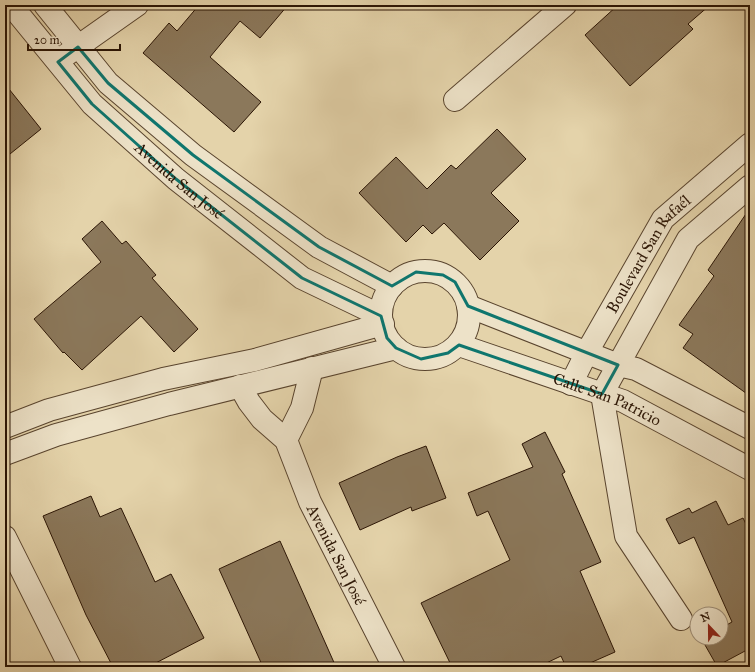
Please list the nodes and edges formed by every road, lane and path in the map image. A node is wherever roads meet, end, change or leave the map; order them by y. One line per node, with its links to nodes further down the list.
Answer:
1 (11, 5): 6 (street, Avenida San José)
2 (45, 5): 5 (street, Avenida San José)
3 (137, 5): 5 (street)
4 (565, 5): 7 (street)
5 (78, 47): 6 (street); 10 (street, Avenida San José)
6 (58, 62): 12 (street, Avenida San José)
7 (455, 100)
8 (750, 144): 15 (street, Boulevard San Rafaél)
9 (750, 186): 16 (street, Boulevard San Rafaél)
10 (392, 286): 11 (street); 12 (street)
11 (468, 306): 13 (street); 15 (street)
12 (382, 320): 14 (street); 21 (street)
13 (459, 345): 14 (street); 18 (street, Calle San Patricio)
14 (396, 348): 17 (street)
15 (587, 352): 16 (street); 18 (street, Boulevard San Rafaél)
16 (618, 365): 20 (street, Boulevard San Rafaél); 22 (street)
17 (312, 368): 19 (street); 23 (street)
18 (571, 384): 20 (street, Calle San Patricio)
19 (240, 386): 23 (street, Avenida San José); 24 (street)
20 (602, 394): 25 (street, Calle San Patricio); 27 (street)
21 (5, 427)
22 (750, 428)
23 (286, 440): 29 (street, Avenida San José)
24 (5, 454)
25 (750, 469)
26 (5, 537): 28 (street)
27 (680, 619)
28 (70, 667)
29 (394, 667)

